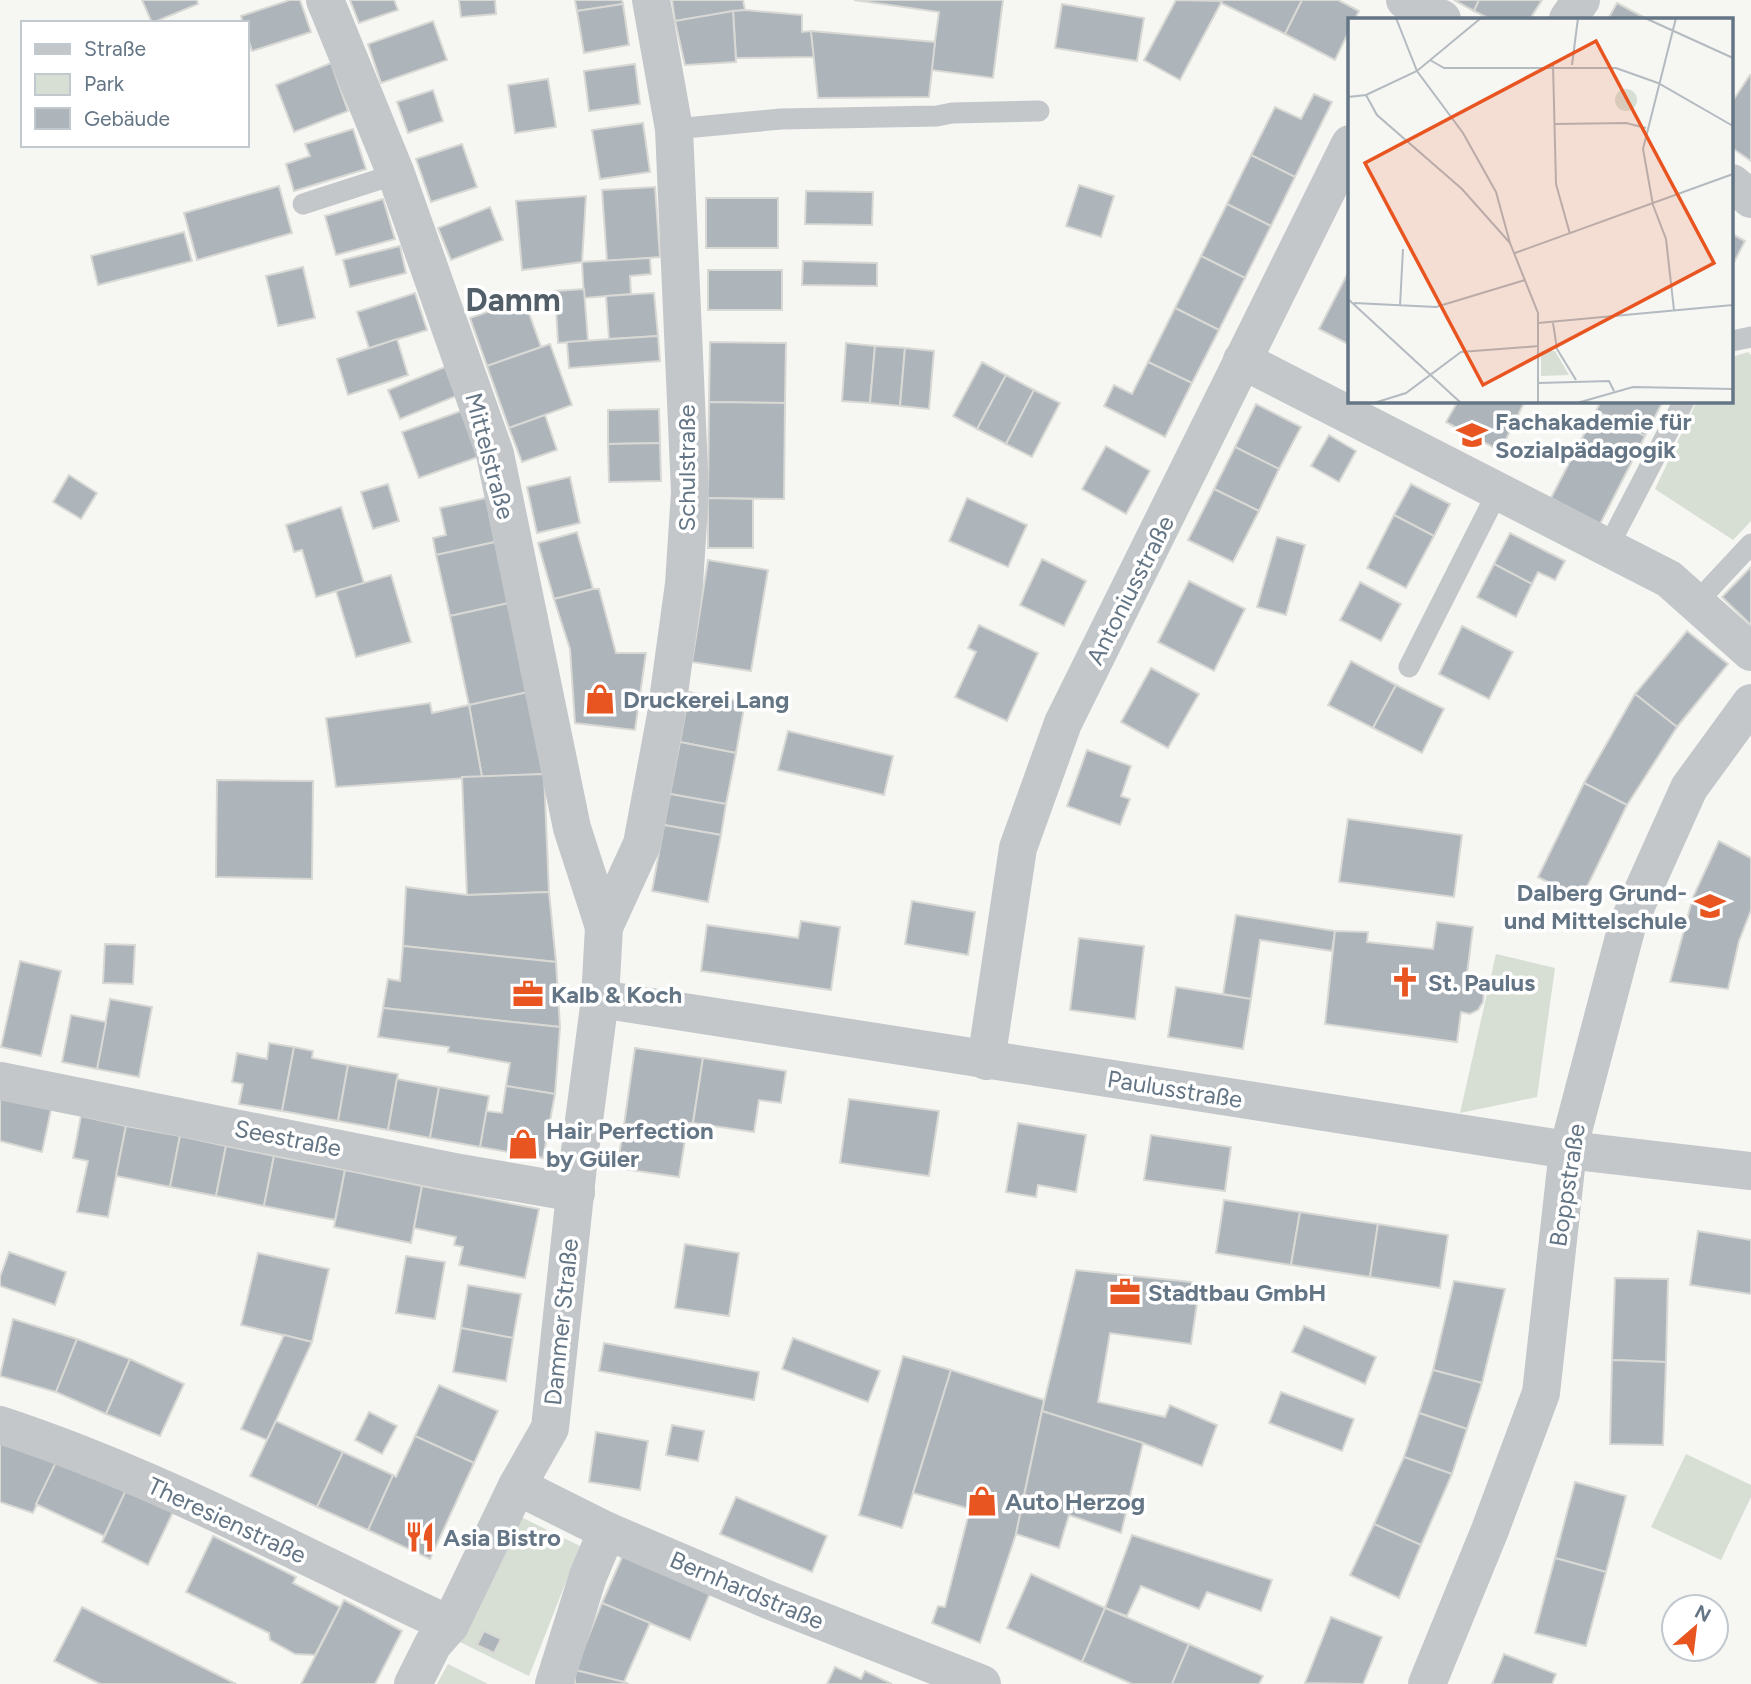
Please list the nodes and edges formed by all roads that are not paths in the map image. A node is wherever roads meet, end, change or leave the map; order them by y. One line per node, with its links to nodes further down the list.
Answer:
1 (325, 0): 8 (street, Mittelstraße)
2 (651, 0): 6 (street, Schulstraße)
3 (1581, 0): 4 (street)
4 (1569, 18)
5 (1039, 111): 6 (lane)
6 (674, 130): 21 (street, Schulstraße)
7 (1348, 149): 12 (street, Antoniusstraße)
8 (396, 174): 11 (lane); 21 (street, Mittelstraße)
9 (1734, 185): 10 (street)
10 (1751, 199)
11 (303, 204)
12 (1241, 360): 14 (street); 23 (street, Antoniusstraße)
13 (1683, 402): 16 (lane)
14 (1498, 491): 16 (street); 19 (lane)
15 (1751, 544): 17 (lane)
16 (1608, 547): 17 (street)
17 (1696, 603): 18 (street)
18 (1751, 652)
19 (1409, 667)
20 (1751, 703): 25 (street, Boppstraße)
21 (604, 927): 22 (street, Dammer Straße)
22 (600, 999): 23 (street, Paulusstraße); 27 (street, Dammer Straße)
23 (986, 1061): 25 (street, Paulusstraße)
24 (0, 1081): 27 (street, Seestraße)
25 (1568, 1150): 26 (street, Paulusstraße); 35 (street, Boppstraße)
26 (1751, 1171)
27 (576, 1193): 29 (street, Dammer Straße)
28 (0, 1424): 31 (street, Theresienstraße)
29 (517, 1486): 30 (street, Bernhardstraße); 31 (street, Dammer Straße)
30 (607, 1531): 33 (street); 34 (street, Bernhardstraße)
31 (450, 1625): 32 (street, Dammer Straße)
32 (413, 1684)
33 (554, 1684)
34 (982, 1684)
35 (1427, 1684)

